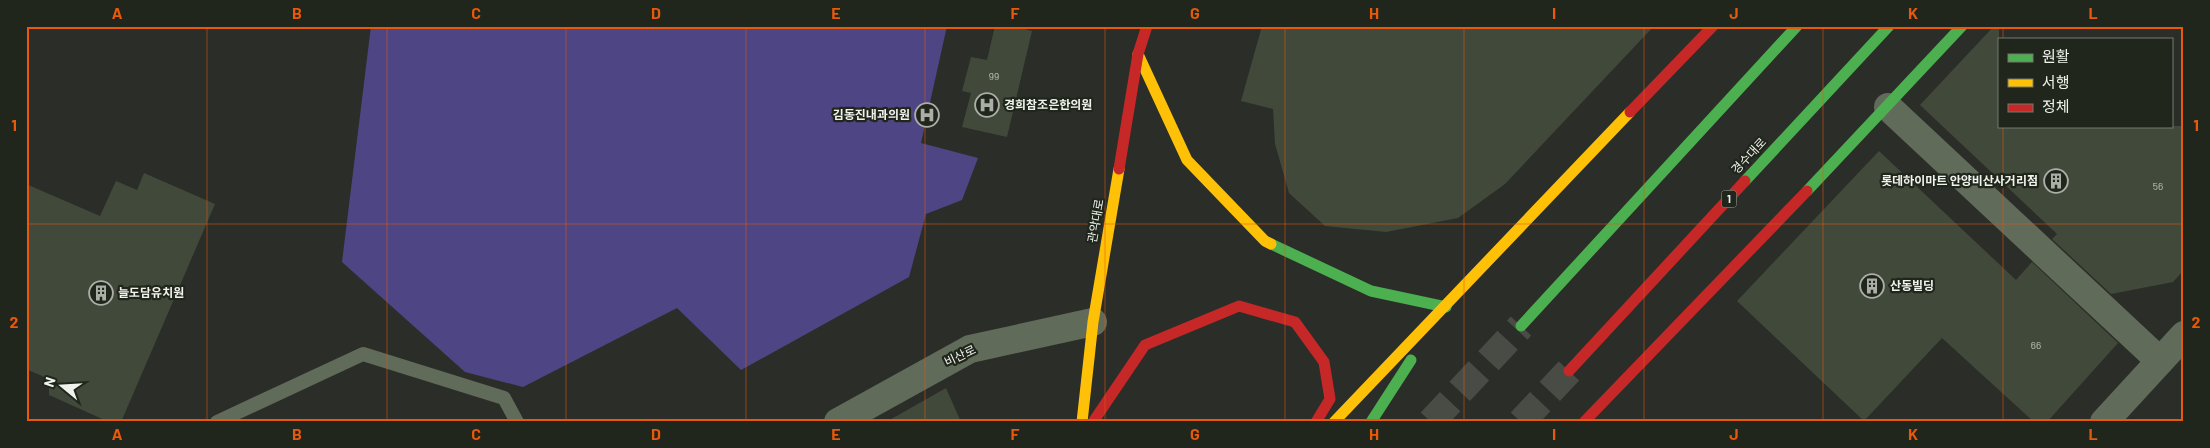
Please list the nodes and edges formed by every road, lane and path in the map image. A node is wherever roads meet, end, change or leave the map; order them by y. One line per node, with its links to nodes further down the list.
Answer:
1 (1147, 26): 6 (main road, 관악대로)
2 (1713, 26): 8 (main road)
3 (1797, 26): 10 (main road)
4 (1889, 26): 13 (main road, 경수대로 / 1)
5 (1962, 26): 7 (main road)
6 (1138, 54): 8 (main road); 9 (main road, 관악대로)
7 (1888, 107): 12 (street); 22 (main road)
8 (1446, 307): 20 (main road); 21 (main road)
9 (1093, 322): 16 (street, 비산로); 17 (main road, 관악대로)
10 (1521, 326)
11 (2184, 335): 12 (street)
12 (2160, 361): 23 (street)
13 (1569, 371)
14 (217, 422): 15 (lane)
15 (517, 422)
16 (838, 422)
17 (1082, 422)
18 (1093, 422): 19 (main road)
19 (1316, 422)
20 (1334, 422)
21 (1371, 422)
22 (1584, 422)
23 (2104, 422)

